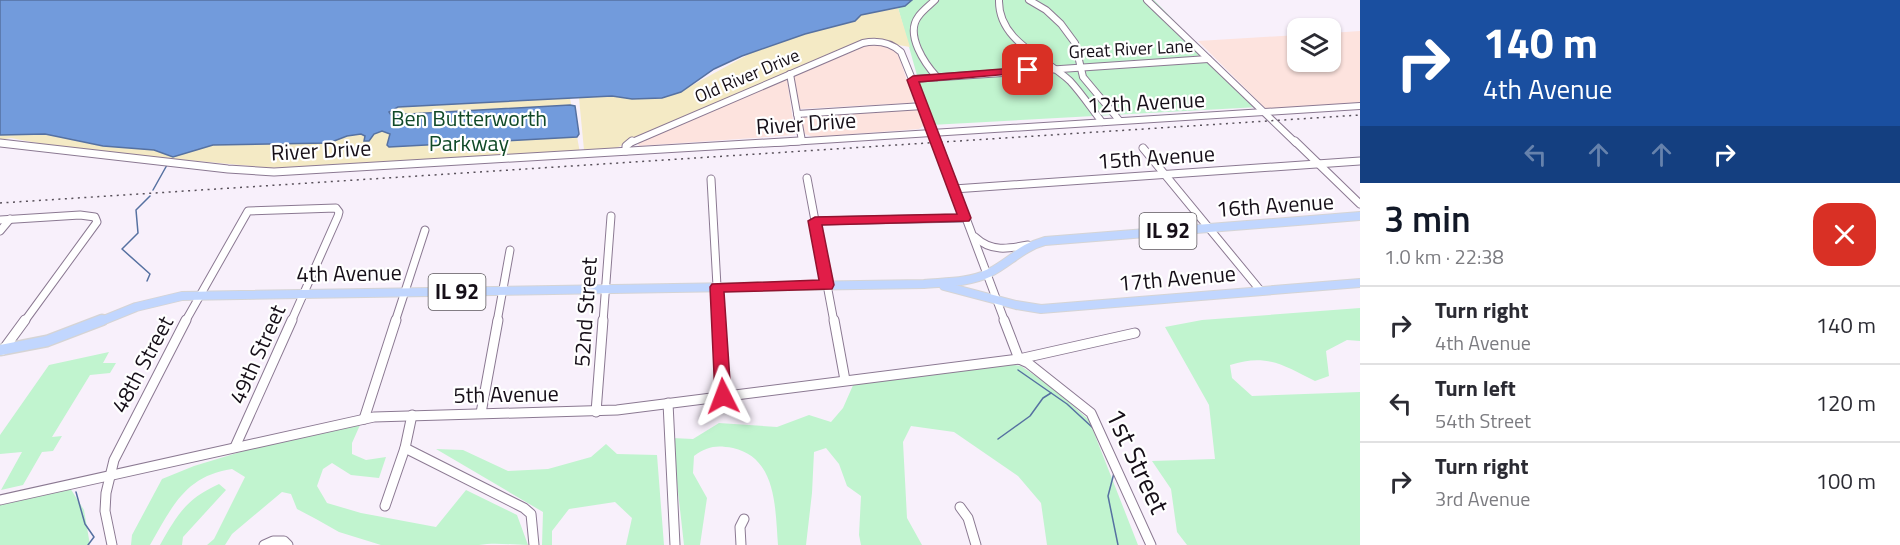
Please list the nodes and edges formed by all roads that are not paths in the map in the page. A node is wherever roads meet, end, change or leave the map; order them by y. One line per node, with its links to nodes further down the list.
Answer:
1 (935, 0): 9 (street)
2 (999, 0): 7 (street)
3 (1029, 0): 6 (street)
4 (1147, 0): 5 (street)
5 (1209, 59): 6 (street, Great River Lane); 13 (street)
6 (1082, 67): 7 (street, Great River Lane); 15 (street)
7 (1054, 68): 9 (street, Great River Lane); 16 (street)
8 (790, 74): 10 (street, Old River Drive); 14 (street); 21 (street, Old River Drive)
9 (937, 77): 10 (street, Great River Lane)
10 (913, 80): 11 (street)
11 (923, 106): 14 (street); 17 (street)
12 (1360, 106): 13 (street, 12th Avenue)
13 (1265, 113): 15 (street, 12th Avenue); 23 (street)
14 (797, 114): 18 (street)
15 (1119, 120): 16 (street, 12th Avenue)
16 (1102, 122): 17 (street, 12th Avenue)
17 (933, 133): 18 (street, River Drive); 27 (street)
18 (802, 141): 21 (street, River Drive)
19 (0, 143): 21 (street, River Drive)
20 (1143, 148): 24 (street)
21 (626, 151)
22 (1360, 161): 23 (street, 15th Avenue)
23 (1318, 164): 24 (street, 15th Avenue); 28 (street)
24 (1165, 174): 27 (street, 15th Avenue); 36 (street)
25 (807, 178): 35 (street)
26 (711, 179): 46 (street)
27 (954, 189): 32 (street)
28 (1360, 204)
29 (338, 210): 51 (street, 49th Street); 52 (street, 48th Street)
30 (611, 216): 47 (street, 52nd Street)
31 (1360, 216): 36 (main road, 16th Avenue / IL 92)
32 (965, 218): 35 (street); 39 (street)
33 (10, 219): 34 (street); 38 (street); 55 (street)
34 (0, 220)
35 (815, 221): 45 (street)
36 (1209, 228): 40 (main road, 16th Avenue / IL 92); 49 (street)
37 (425, 230): 50 (street)
38 (0, 231)
39 (970, 231): 40 (street); 42 (street)
40 (1028, 245): 42 (main road, 16th Avenue / IL 92)
41 (510, 250): 48 (street)
42 (987, 274): 44 (main road, 4th Avenue / IL 92); 53 (street)
43 (1360, 283): 49 (main road, 17th Avenue / IL 92)
44 (924, 284): 45 (main road, 4th Avenue / IL 92); 53 (main road, 4th Avenue / IL 92)
45 (827, 285): 46 (main road, 4th Avenue / IL 92); 57 (street)
46 (717, 287): 47 (main road, 4th Avenue / IL 92); 58 (street)
47 (606, 289): 48 (main road, 4th Avenue / IL 92); 60 (street, 52nd Street)
48 (503, 290): 50 (main road, 4th Avenue / IL 92); 61 (street)
49 (1260, 290): 53 (main road, 17th Avenue / IL 92)
50 (404, 292): 51 (main road, 4th Avenue / IL 92); 63 (street)
51 (303, 293): 52 (main road, 4th Avenue / IL 92); 64 (street, 49th Street)
52 (201, 295): 55 (main road, 4th Avenue / IL 92); 66 (street, 48th Street)
53 (998, 300): 56 (street)
54 (1135, 333): 56 (street, 5th Avenue)
55 (1, 351)
56 (1018, 359): 57 (street, 5th Avenue); 78 (street, 1st Street)
57 (845, 380): 58 (street, 5th Avenue)
58 (723, 396): 59 (street, 5th Avenue)
59 (668, 403): 60 (street, 5th Avenue); 75 (street)
60 (596, 412): 61 (street, 5th Avenue)
61 (480, 413): 62 (street, 5th Avenue)
62 (412, 415): 63 (street, 5th Avenue); 65 (street)
63 (364, 419): 64 (street, 5th Avenue)
64 (235, 447): 66 (street, 5th Avenue)
65 (405, 448): 68 (street); 74 (street)
66 (109, 475): 67 (street, 5th Avenue); 71 (street, 48th Street)
67 (0, 500)
68 (385, 506)
69 (960, 507): 77 (street)
70 (744, 519): 76 (street)
71 (112, 545)
72 (264, 545): 73 (street)
73 (288, 545)
74 (534, 545)
75 (675, 545)
76 (741, 545)
77 (976, 545)
78 (1151, 545)

